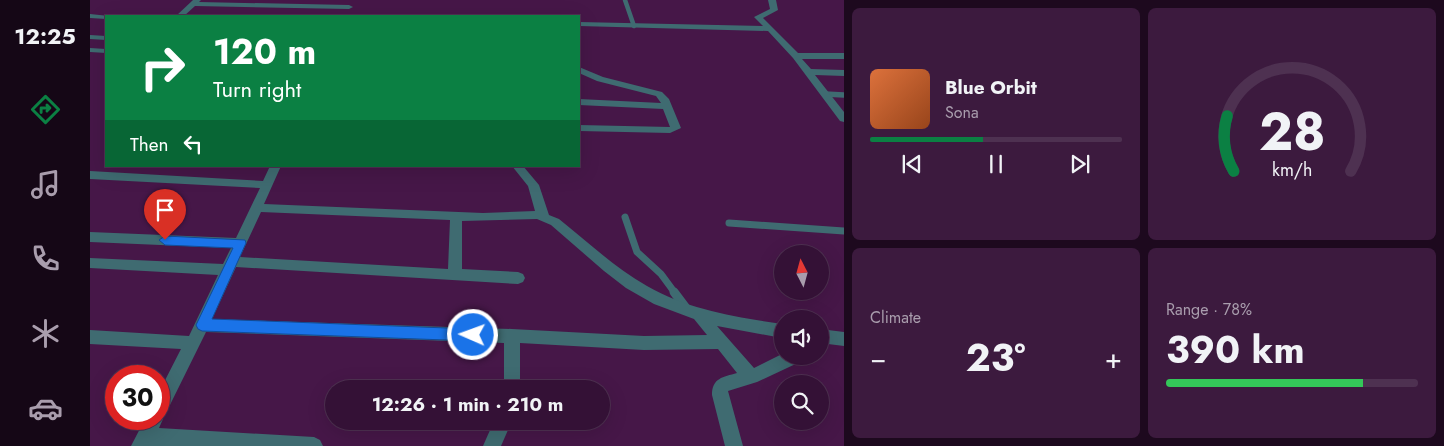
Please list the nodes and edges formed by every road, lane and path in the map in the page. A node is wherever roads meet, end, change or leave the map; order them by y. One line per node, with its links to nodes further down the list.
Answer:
1 (625, 0): 10 (lane)
2 (772, 0): 11 (street)
3 (195, 2): 4 (street); 5 (street)
4 (350, 3): 6 (street)
5 (181, 15)
6 (345, 15)
7 (90, 16): 8 (street)
8 (105, 17)
9 (580, 24): 10 (street)
10 (634, 26): 11 (street)
11 (770, 29): 16 (street)
12 (90, 37): 13 (street)
13 (105, 38)
14 (90, 50): 15 (street)
15 (105, 51)
16 (796, 56): 17 (street); 19 (street)
17 (843, 57)
18 (580, 70): 24 (street)
19 (807, 72): 20 (street); 21 (street)
20 (844, 73)
21 (825, 94): 22 (lane); 25 (street)
22 (844, 95)
23 (580, 102): 24 (street)
24 (667, 106): 26 (street)
25 (844, 119)
26 (580, 128)
27 (276, 167): 30 (street)
28 (519, 167): 32 (street)
29 (90, 175): 30 (street)
30 (268, 185): 31 (street)
31 (257, 208): 33 (street); 38 (street)
32 (543, 215): 33 (street); 43 (street)
33 (456, 216): 41 (street)
34 (625, 217): 43 (lane)
35 (729, 222): 36 (lane)
36 (844, 231)
37 (90, 237): 38 (street)
38 (240, 243): 40 (street)
39 (90, 263): 40 (street)
40 (230, 266): 41 (street); 44 (street)
41 (454, 274): 42 (street)
42 (518, 278)
43 (693, 312): 45 (street); 48 (street)
44 (202, 325): 46 (street); 49 (street)
45 (774, 330)
46 (512, 336): 48 (street); 52 (street)
47 (90, 338): 49 (street)
48 (722, 342): 51 (street)
49 (193, 343): 53 (street)
50 (777, 365): 51 (street)
51 (750, 378): 59 (street)
52 (512, 380)
53 (170, 388)
54 (148, 430): 56 (street)
55 (499, 430): 58 (street)
56 (142, 441): 57 (street)
57 (314, 446)
58 (492, 446)
59 (734, 446)

